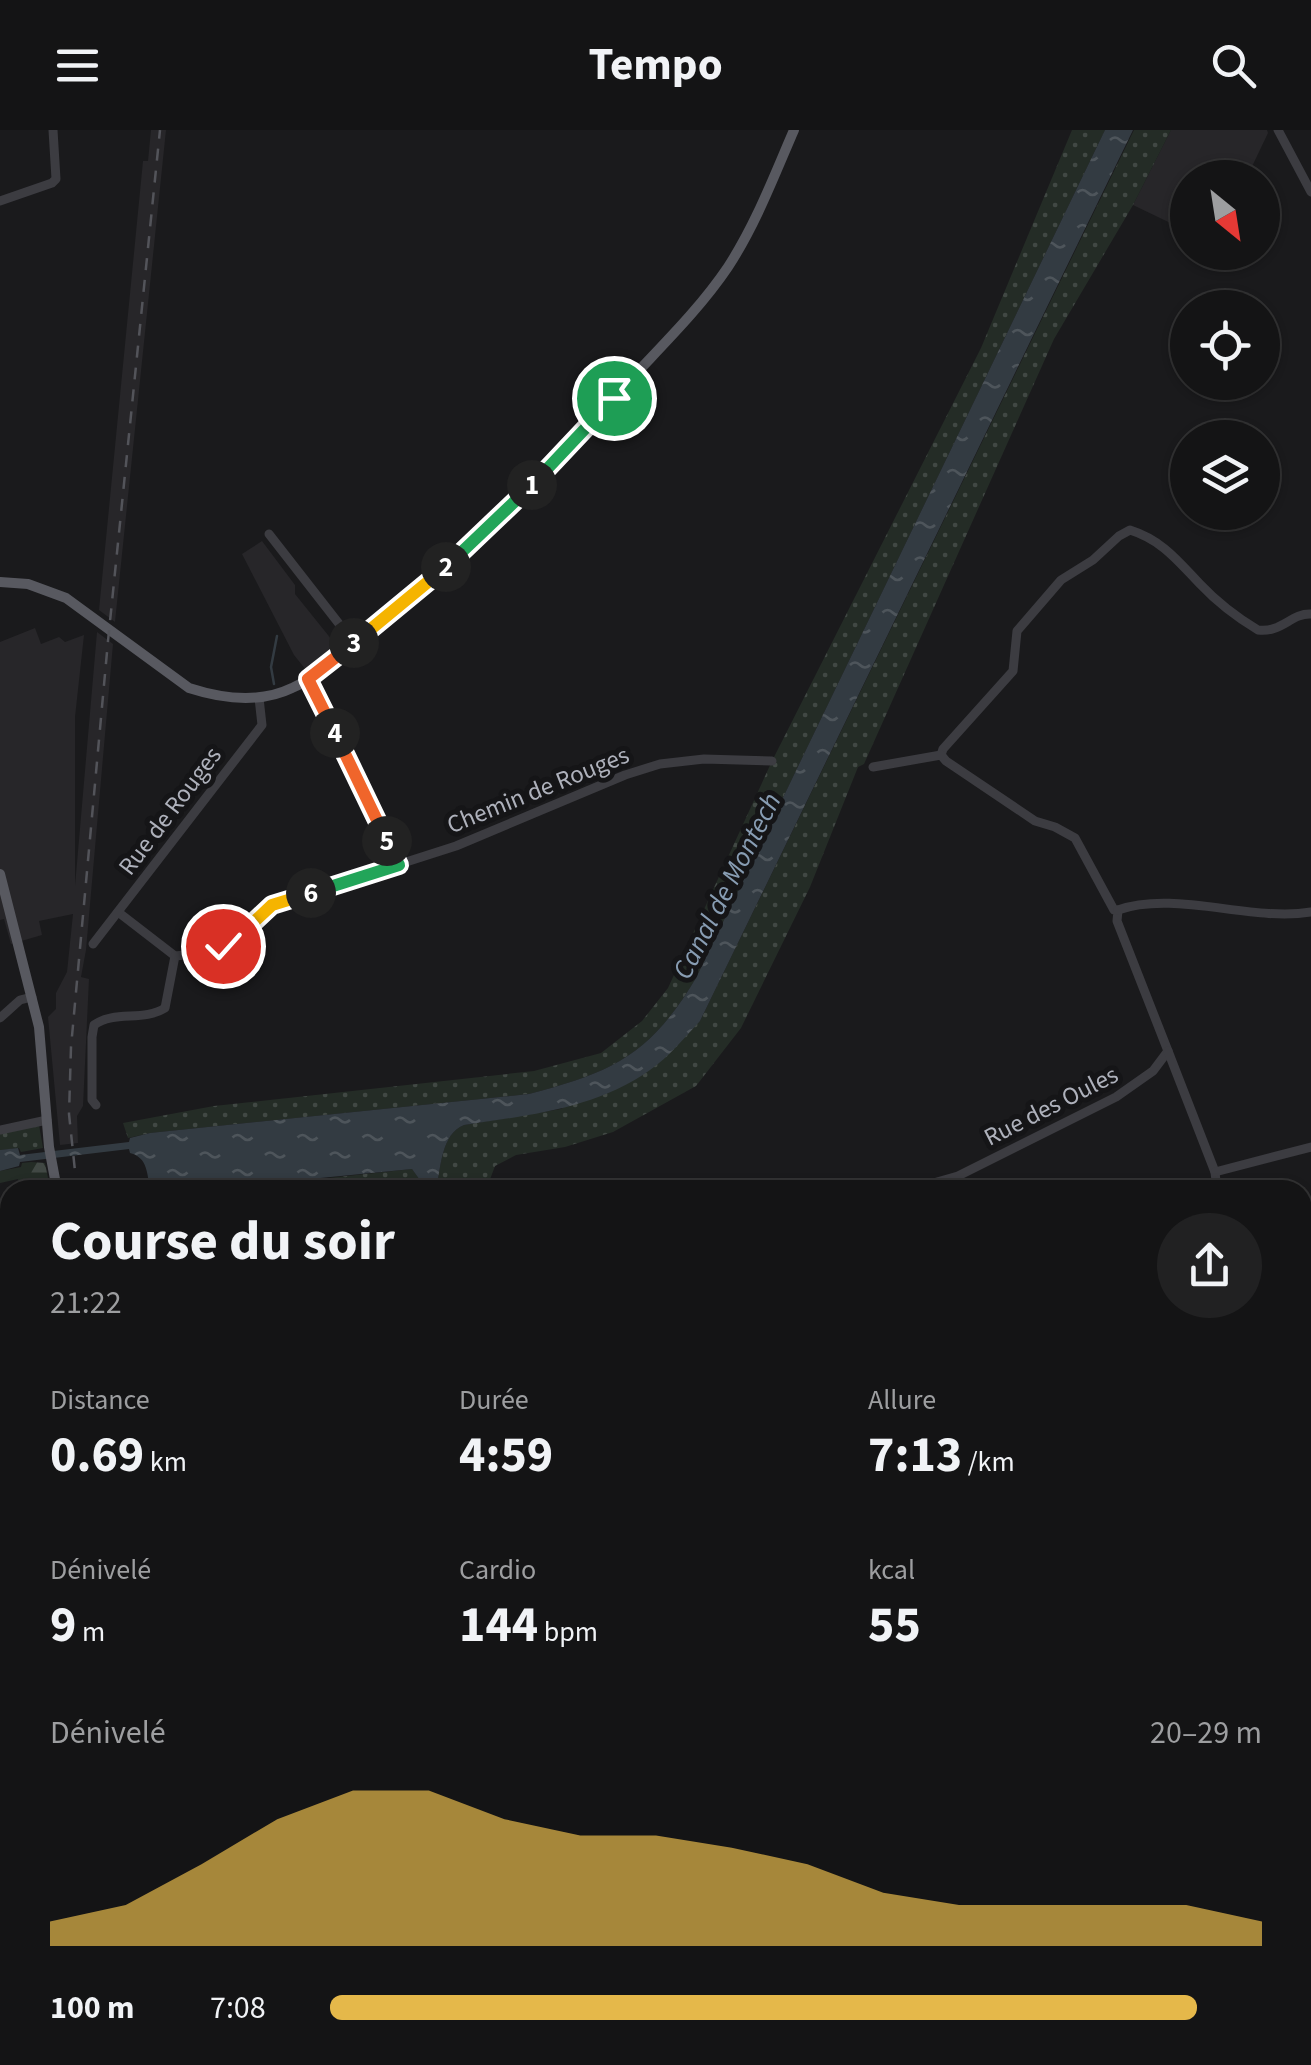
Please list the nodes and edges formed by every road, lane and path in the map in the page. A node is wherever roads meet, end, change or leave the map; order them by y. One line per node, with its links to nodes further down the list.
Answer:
1 (53, 130): 5 (street)
2 (794, 130): 9 (main road)
3 (1278, 130): 4 (street)
4 (1311, 192)
5 (0, 201)
6 (269, 534): 9 (street)
7 (0, 582): 11 (main road)
8 (1311, 614): 12 (street)
9 (354, 643): 10 (main road)
10 (308, 679): 11 (main road); 15 (street)
11 (259, 698): 18 (street, Rue de Rouges)
12 (942, 755): 14 (street); 17 (street)
13 (772, 761): 15 (street, Chemin de Rouges)
14 (873, 767)
15 (399, 865): 21 (street, Chemin de Rouges)
16 (0, 874): 22 (main road)
17 (1118, 910): 19 (street); 24 (street)
18 (118, 912): 20 (street, Rue de Rouges); 21 (street)
19 (1311, 912)
20 (94, 944)
21 (176, 956): 25 (street)
22 (32, 997): 23 (street); 26 (main road)
23 (0, 1018)
24 (1168, 1052): 29 (street); 31 (street, Rue des Oules)
25 (96, 1105)
26 (47, 1120): 27 (street); 30 (main road)
27 (0, 1130)
28 (1311, 1147): 29 (street)
29 (1215, 1172): 32 (street)
30 (55, 1180)
31 (944, 1180)
32 (1216, 1180)

